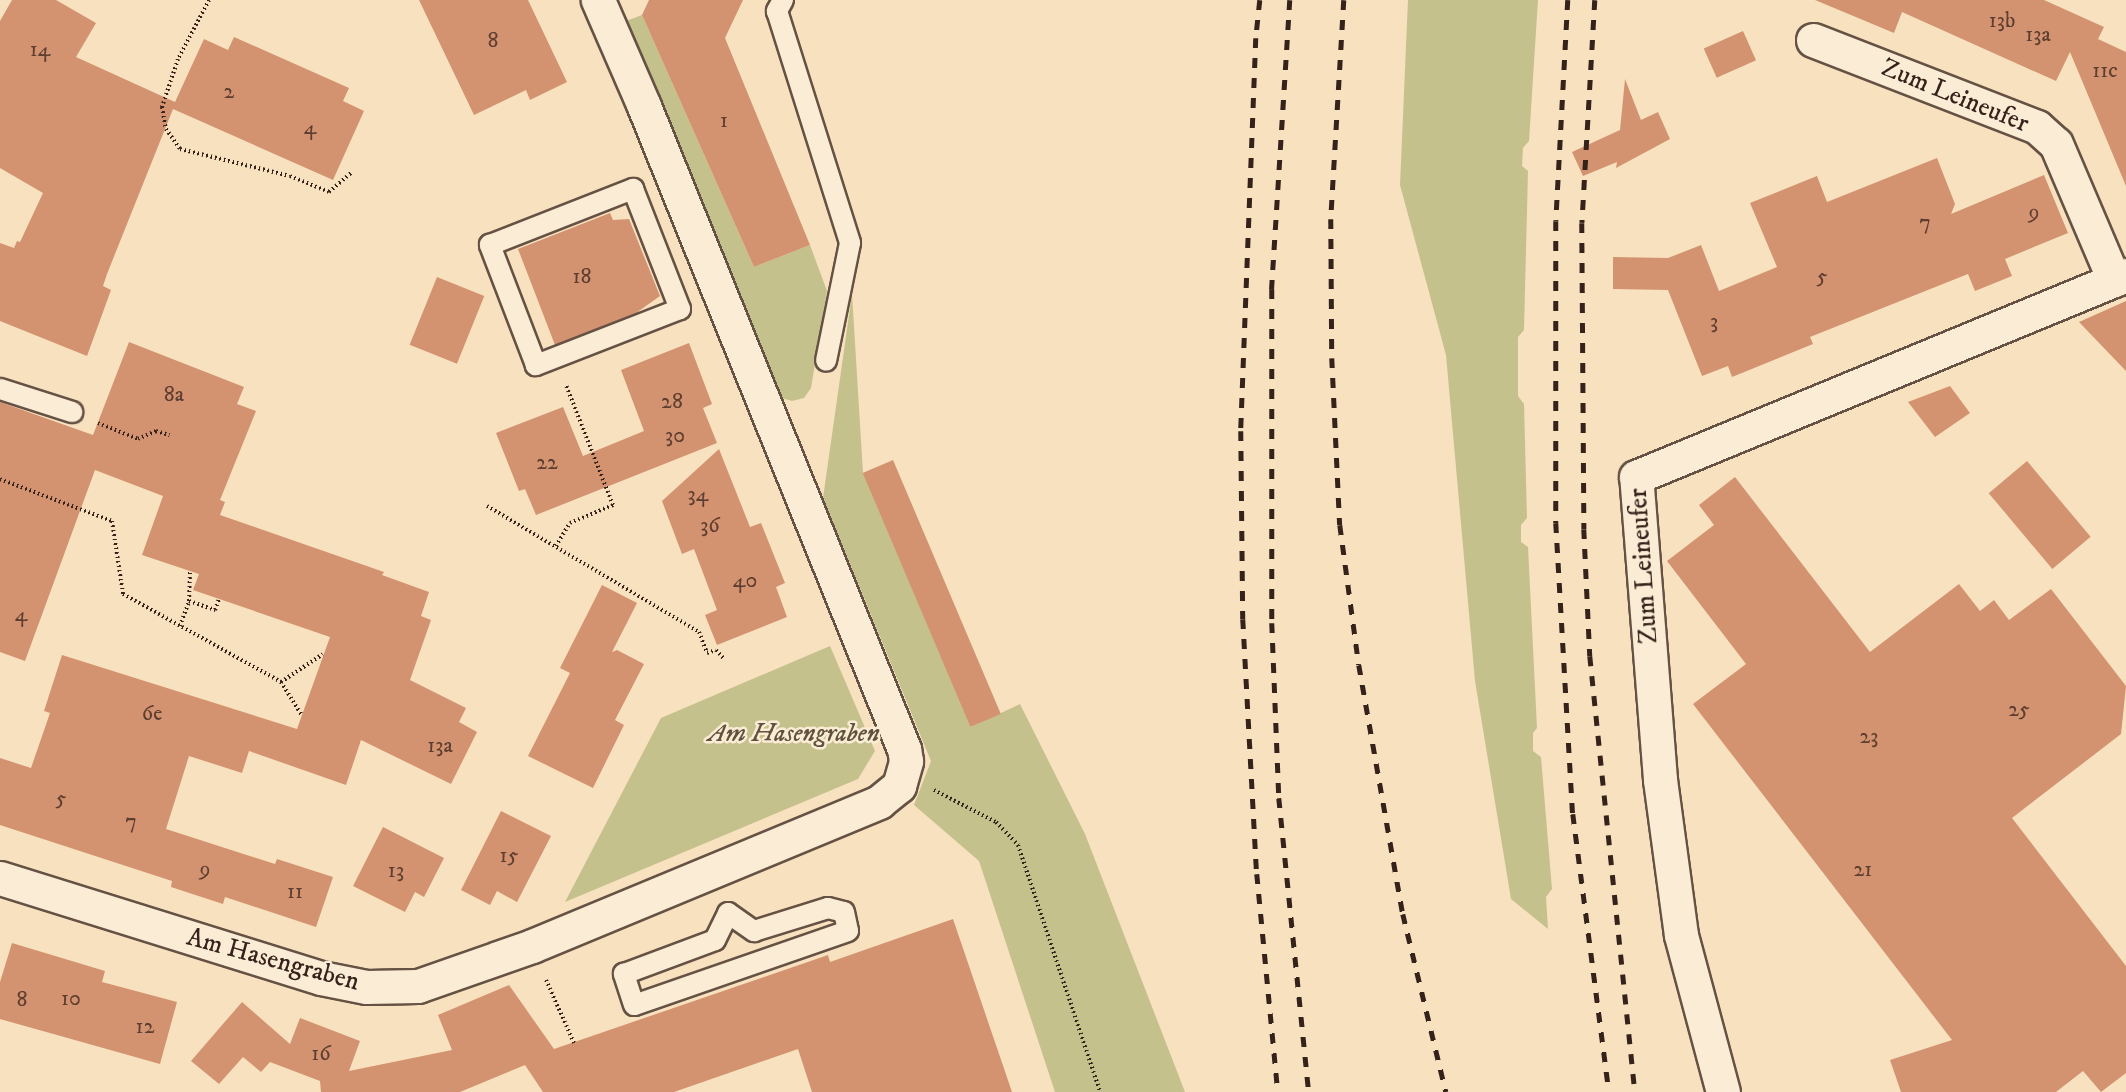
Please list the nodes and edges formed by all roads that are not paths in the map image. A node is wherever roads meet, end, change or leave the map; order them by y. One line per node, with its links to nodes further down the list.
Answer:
1 (598, 0): 9 (street, Am Hasengraben)
2 (783, 0): 5 (lane)
3 (1813, 40): 4 (street, Zum Leineufer)
4 (2120, 277): 11 (street, Zum Leineufer)
5 (826, 361)
6 (536, 365): 6 (lane)
7 (0, 389): 8 (lane)
8 (72, 412)
9 (0, 878)
10 (634, 1005): 10 (lane)
11 (1724, 1092)

